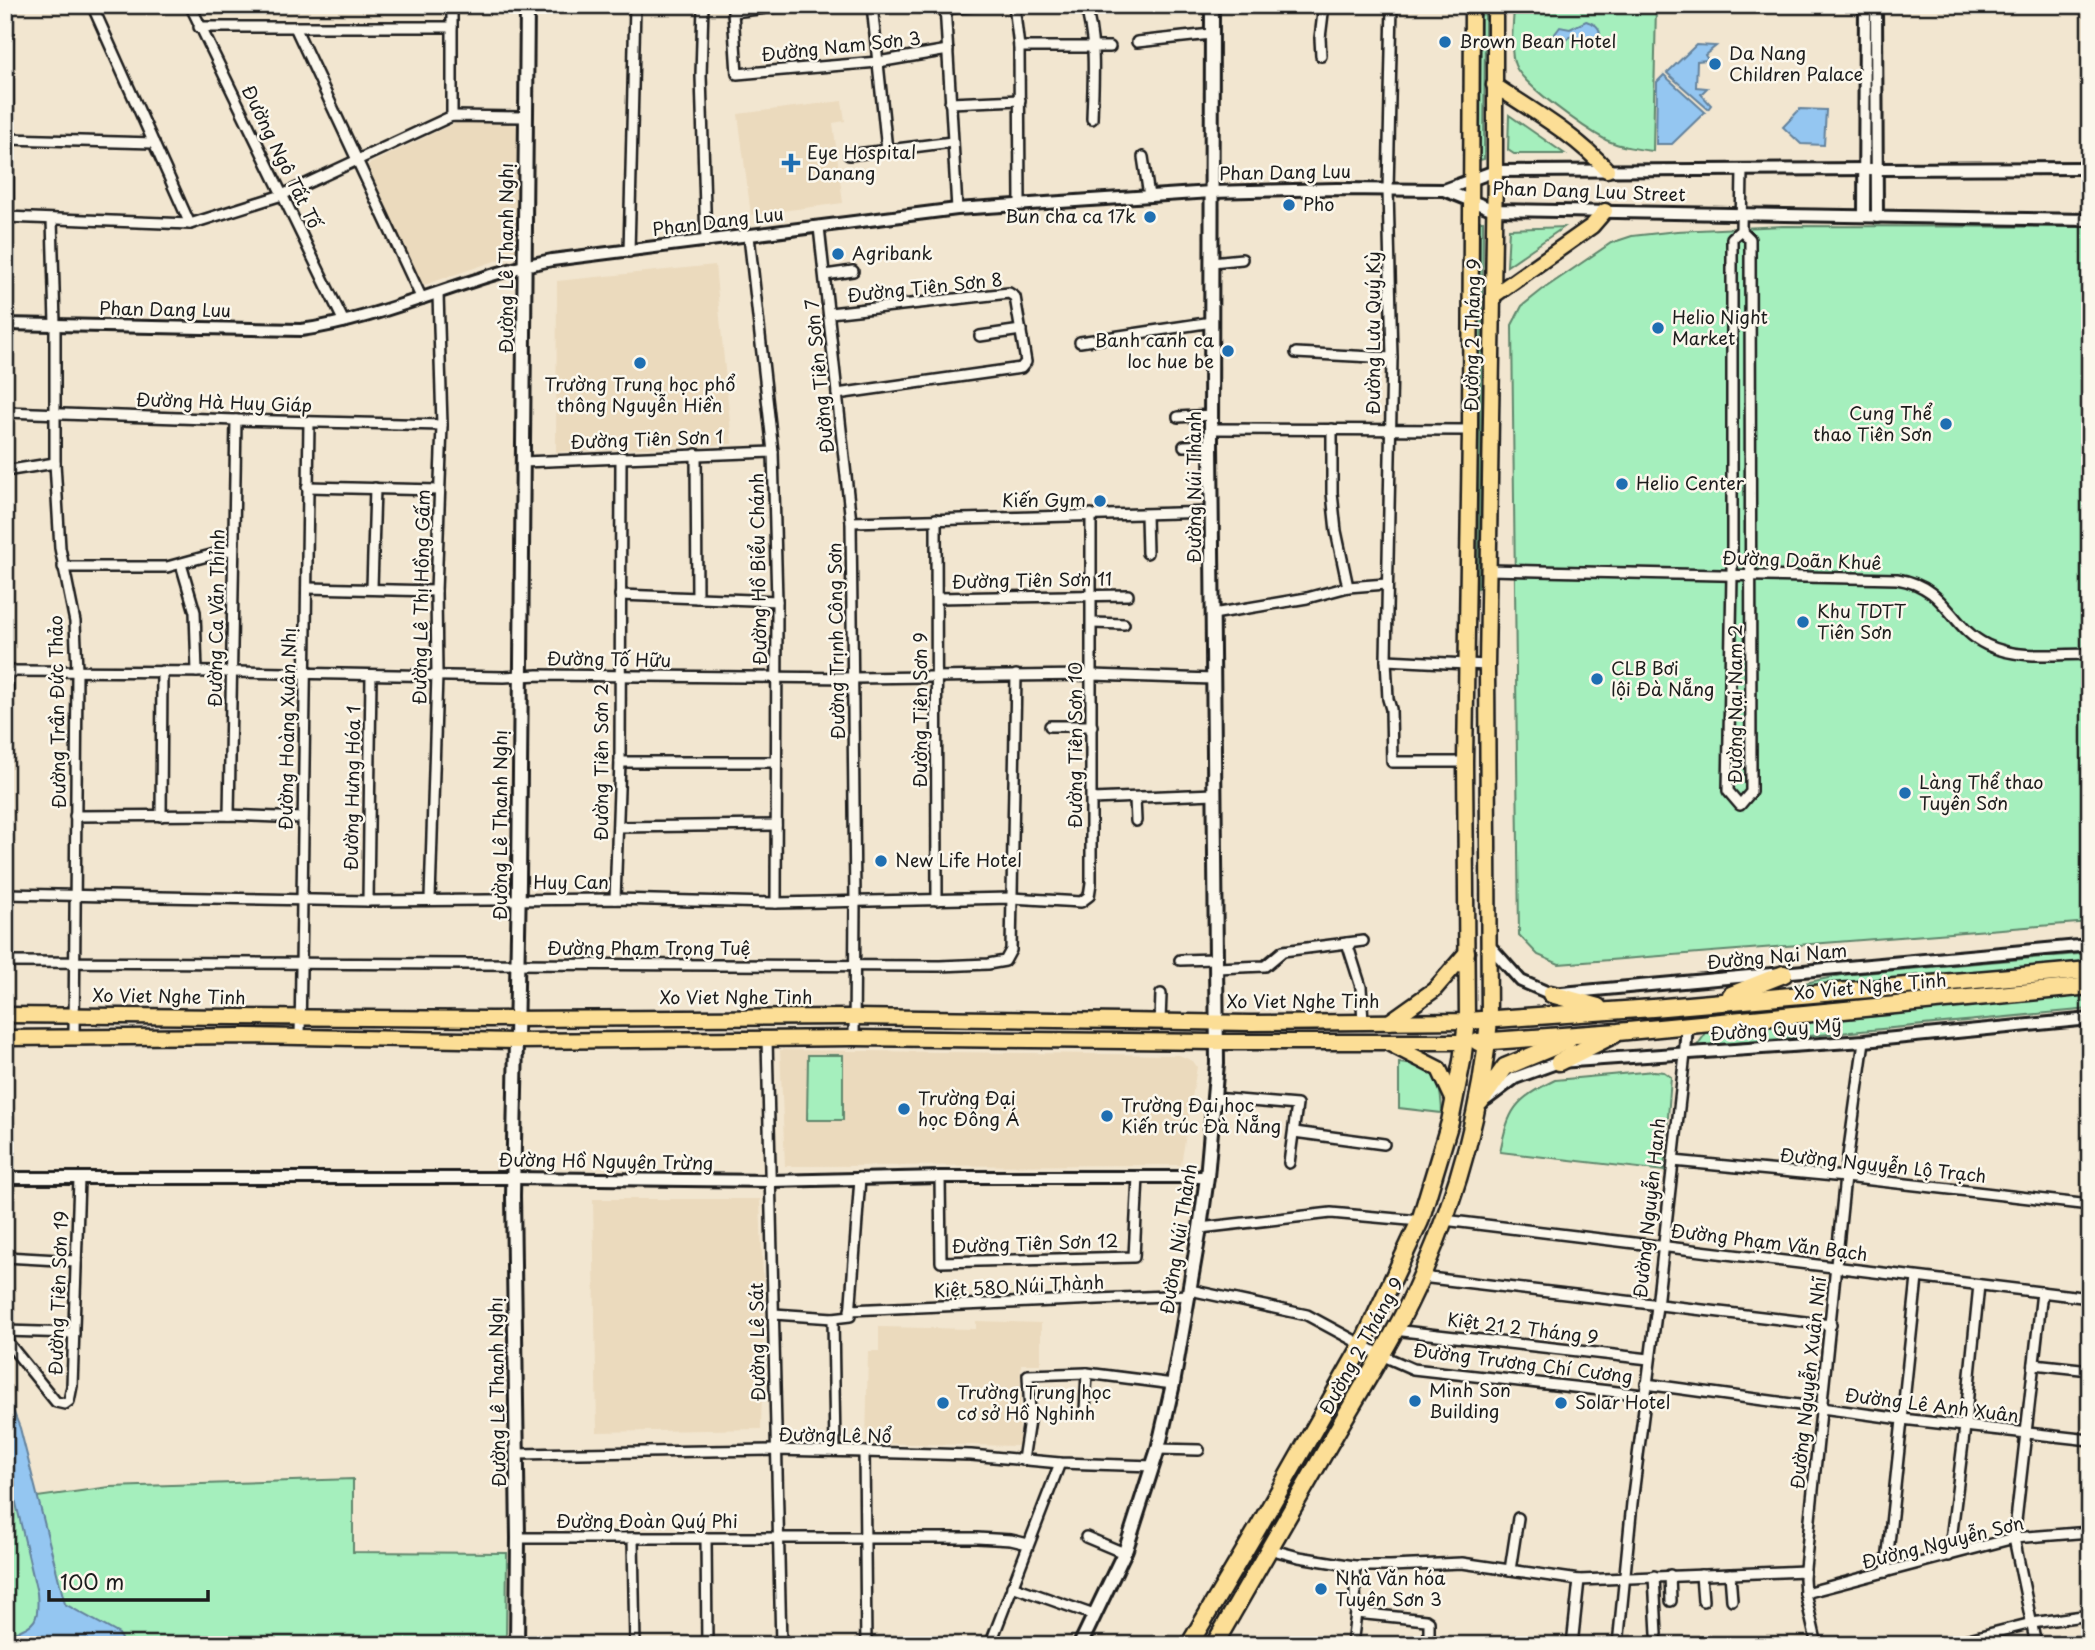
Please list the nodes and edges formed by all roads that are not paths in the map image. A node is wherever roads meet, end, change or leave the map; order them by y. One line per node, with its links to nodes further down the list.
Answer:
1 (7, 5): 38 (street)
2 (92, 5): 40 (street)
3 (190, 5): 21 (street, Đường Ngô Tất Tố)
4 (452, 5): 23 (street)
5 (527, 5): 36 (main road, Đường Lê Thanh Nghị)
6 (635, 5): 72 (street)
7 (703, 5): 71 (street)
8 (793, 5): 31 (street, Đường Nam Sơn 3)
9 (872, 5): 31 (street)
10 (981, 5): 20 (street)
11 (1014, 5): 27 (street)
12 (1085, 5): 26 (street)
13 (1212, 5): 24 (main road, Đường Núi Thành)
14 (1324, 5): 30 (street)
15 (1392, 5): 51 (street, Đường Lưu Quý Kỳ)
16 (1472, 5): 50 (main road, Đường 2 Tháng 9)
17 (1495, 5): 32 (main road, Đường 2 Tháng 9)
18 (1864, 5): 46 (street)
19 (1876, 5): 46 (street)
20 (945, 7): 29 (street)
21 (199, 27): 22 (street); 54 (street, Đường Ngô Tất Tố)
22 (295, 27): 23 (street); 44 (street)
23 (452, 27): 35 (street)
24 (1211, 34): 25 (street); 53 (main road, Đường Núi Thành)
25 (1137, 42)
26 (1093, 46): 27 (street); 28 (street); 37 (street)
27 (1019, 47): 33 (street)
28 (1110, 47)
29 (948, 50): 31 (street, Đường Nam Sơn 3); 34 (street)
30 (1321, 56)
31 (878, 62): 41 (street)
32 (1494, 85): 47 (main road); 49 (main road, Đường 2 Tháng 9)
33 (1020, 100): 34 (street); 57 (street)
34 (950, 103): 39 (street)
35 (452, 116): 36 (street); 44 (street)
36 (526, 117): 75 (main road, Đường Lê Thanh Nghị)
37 (1092, 119)
38 (8, 139): 40 (street); 63 (street)
39 (952, 142): 41 (street); 58 (street)
40 (154, 143): 67 (street)
41 (887, 150): 42 (street)
42 (849, 155)
43 (1143, 157): 55 (street)
44 (356, 160): 54 (street); 80 (street)
45 (2090, 168): 46 (street, Phan Dang Luu Street)
46 (1871, 169): 48 (street, Phan Dang Luu Street); 62 (street); 64 (street)
47 (1607, 170): 48 (street, Phan Dang Luu Street); 49 (street, Phan Dang Luu Street)
48 (1742, 170): 61 (street, Đường Nại Nam 2)
49 (1495, 171): 50 (street, Phan Dang Luu Street); 59 (main road, Đường 2 Tháng 9)
50 (1470, 179): 52 (street, Phan Dang Luu Street); 56 (main road, Đường 2 Tháng 9)
51 (1388, 190): 52 (street, Phan Dang Luu); 53 (street, Phan Dang Luu); 90 (street, Đường Lưu Quý Kỳ)
52 (1444, 190): 56 (street, Phan Dang Luu Street)
53 (1211, 192): 55 (street, Phan Dang Luu); 74 (main road, Đường Núi Thành)
54 (282, 195): 67 (street); 82 (street, Đường Ngô Tất Tố)
55 (1149, 197): 57 (street, Phan Dang Luu)
56 (1470, 200): 59 (street, Phan Dang Luu Street); 102 (main road, Đường 2 Tháng 9)
57 (1020, 203): 58 (street, Phan Dang Luu)
58 (957, 209): 68 (street, Phan Dang Luu)
59 (1494, 210): 60 (street, Phan Dang Luu Street); 79 (main road, Đường 2 Tháng 9)
60 (1605, 212): 61 (street, Phan Dang Luu Street); 79 (main road)
61 (1741, 214): 62 (street, Phan Dang Luu Street); 69 (street, Đường Nại Nam 2)
62 (1864, 216): 64 (street, Phan Dang Luu Street)
63 (6, 217): 65 (street)
64 (1877, 217): 66 (street, Phan Dang Luu Street)
65 (52, 219): 67 (street); 85 (street, Đường Trần Đức Thảo)
66 (2090, 220)
67 (190, 224)
68 (819, 227): 70 (street, Phan Dang Luu); 77 (street, Đường Tiên Sơn 7)
69 (1741, 230): 124 (street, Đường Nại Nam 2); 125 (street, Đường Nại Nam 2)
70 (749, 236): 71 (street, Phan Dang Luu); 105 (street, Đường Hồ Biểu Chánh)
71 (706, 242): 72 (street, Phan Dang Luu)
72 (629, 252): 75 (street, Phan Dang Luu)
73 (1241, 259): 74 (street)
74 (1212, 262): 83 (main road, Đường Núi Thành)
75 (525, 265): 78 (street, Phan Dang Luu); 108 (main road, Đường Lê Thanh Nghị)
76 (853, 271): 77 (street)
77 (825, 275): 81 (street, Đường Tiên Sơn 7)
78 (438, 294): 80 (street, Phan Dang Luu); 98 (street, Đường Lê Thị Hồng Gấm)
79 (1493, 296): 123 (main road, Đường 2 Tháng 9)
80 (422, 299): 82 (street, Phan Dang Luu)
81 (830, 313): 86 (street, Đường Tiên Sơn 8); 91 (street, Đường Tiên Sơn 7)
82 (344, 322): 85 (street, Phan Dang Luu)
83 (1212, 322): 88 (street); 94 (main road, Đường Núi Thành)
84 (5, 324): 85 (street, Phan Dang Luu)
85 (55, 324): 93 (street, Đường Trần Đức Thảo)
86 (1021, 330): 87 (street); 91 (street, Đường Tiên Sơn 8)
87 (980, 336)
88 (1080, 342)
89 (1296, 353): 90 (street)
90 (1392, 358): 101 (street, Đường Lưu Quý Kỳ)
91 (837, 394): 118 (street, Đường Tiên Sơn 7)
92 (5, 412): 93 (street, Đường Hà Huy Giáp)
93 (54, 412): 96 (street, Đường Hà Huy Giáp); 109 (street, Đường Trần Đức Thảo)
94 (1212, 415): 95 (street); 99 (main road, Đường Núi Thành)
95 (1178, 417)
96 (236, 420): 97 (street, Đường Hà Huy Giáp); 119 (street, Đường Ca Văn Thỉnh)
97 (309, 422): 98 (street, Đường Hà Huy Giáp); 111 (street, Đường Hoàng Xuân Nhị)
98 (442, 425): 113 (street, Đường Lê Thị Hồng Gấm)
99 (1212, 429): 100 (street); 103 (main road, Đường Núi Thành)
100 (1332, 429): 101 (street); 127 (street)
101 (1390, 430): 102 (street); 126 (street, Đường Lưu Quý Kỳ)
102 (1470, 430): 142 (main road, Đường 2 Tháng 9)
103 (1211, 445): 104 (street); 114 (main road, Đường Núi Thành)
104 (1184, 446)
105 (773, 452): 106 (street, Đường Tiên Sơn 1); 136 (street, Đường Hồ Biểu Chánh)
106 (696, 454): 107 (street, Đường Tiên Sơn 1); 134 (street)
107 (621, 457): 108 (street, Đường Tiên Sơn 1); 131 (street, Đường Tiên Sơn 2)
108 (523, 462): 154 (main road, Đường Lê Thanh Nghị)
109 (55, 463): 110 (street); 122 (street, Đường Trần Đức Thảo)
110 (5, 471)
111 (307, 487): 112 (street); 128 (street, Đường Hoàng Xuân Nhị)
112 (374, 488): 113 (street); 129 (street)
113 (439, 490): 130 (street, Đường Lê Thị Hồng Gấm)
114 (1212, 512): 116 (street, Đường Trịnh Công Sơn); 137 (main road, Đường Núi Thành)
115 (1091, 514): 116 (street, Đường Trịnh Công Sơn); 117 (street, Đường Trịnh Công Sơn); 132 (street, Đường Tiên Sơn 10)
116 (1146, 514): 120 (street)
117 (936, 519): 118 (street, Đường Trịnh Công Sơn); 135 (street, Đường Tiên Sơn 9)
118 (851, 522): 157 (street, Đường Trịnh Công Sơn)
119 (233, 549): 121 (street); 148 (street, Đường Ca Văn Thỉnh)
120 (1147, 553)
121 (181, 564): 122 (street); 147 (street)
122 (64, 567): 145 (street, Đường Trần Đức Thảo)
123 (1488, 570): 124 (street, Đường Doãn Khuê); 143 (main road, Đường 2 Tháng 9)
124 (1732, 575): 125 (street, Đường Doãn Khuê); 125 (street, Đường Nại Nam 2)
125 (1752, 575): 140 (street, Đường Doãn Khuê)
126 (1386, 584): 127 (street); 141 (street, Đường Lưu Quý Kỳ)
127 (1348, 587): 137 (street)
128 (307, 588): 129 (street); 149 (street, Đường Hoàng Xuân Nhị)
129 (372, 588): 130 (street)
130 (436, 591): 151 (street, Đường Lê Thị Hồng Gấm)
131 (620, 595): 134 (street); 155 (street, Đường Tiên Sơn 2)
132 (1091, 595): 133 (street, Đường Tiên Sơn 11); 135 (street, Đường Tiên Sơn 11); 138 (street, Đường Tiên Sơn 10)
133 (1128, 595)
134 (697, 598): 136 (street)
135 (937, 598): 158 (street, Đường Tiên Sơn 9)
136 (777, 601): 156 (street, Đường Hồ Biểu Chánh)
137 (1213, 614): 159 (main road, Đường Núi Thành)
138 (1091, 623): 139 (street); 153 (street, Đường Tiên Sơn 10)
139 (1124, 624)
140 (2090, 654)
141 (1386, 660): 142 (street); 165 (street, Đường Lưu Quý Kỳ)
142 (1465, 664): 143 (street); 165 (main road, Đường 2 Tháng 9)
143 (1487, 665): 188 (main road, Đường 2 Tháng 9)
144 (7, 671): 145 (street, Đường Tố Hữu); 162 (street)
145 (77, 671): 146 (street, Đường Tố Hữu); 170 (street, Đường Trần Đức Thảo)
146 (162, 671): 147 (street, Đường Tố Hữu); 171 (street)
147 (197, 672): 148 (street, Đường Tố Hữu)
148 (232, 672): 149 (street, Đường Tố Hữu); 169 (street, Đường Ca Văn Thỉnh)
149 (305, 673): 150 (street, Đường Tố Hữu); 172 (street, Đường Hoàng Xuân Nhị)
150 (370, 675): 151 (street, Đường Tố Hữu); 184 (street, Đường Hưng Hóa 1)
151 (437, 675): 154 (street, Đường Tố Hữu); 180 (street, Đường Lê Thị Hồng Gấm)
152 (1016, 675): 153 (street, Đường Tố Hữu); 158 (street, Đường Tố Hữu); 179 (street, Đường Phạm Trọng Tuệ)
153 (1092, 675): 159 (street, Đường Tố Hữu); 161 (street, Đường Tiên Sơn 10)
154 (519, 677): 155 (street, Đường Tố Hữu); 182 (main road, Đường Lê Thanh Nghị)
155 (619, 677): 156 (street, Đường Tố Hữu); 163 (street, Đường Tiên Sơn 2)
156 (777, 677): 157 (street, Đường Tố Hữu); 164 (street, Đường Hồ Biểu Chánh)
157 (854, 678): 158 (street, Đường Tố Hữu); 185 (street, Đường Trịnh Công Sơn)
158 (936, 678): 183 (street, Đường Tiên Sơn 9)
159 (1213, 679): 166 (main road, Đường Núi Thành)
160 (1050, 726): 161 (street)
161 (1093, 726): 168 (street, Đường Tiên Sơn 10)
162 (5, 755)
163 (620, 762): 164 (street); 175 (street, Đường Tiên Sơn 2)
164 (776, 762): 174 (street, Đường Hồ Biểu Chánh)
165 (1465, 762): 191 (main road, Đường 2 Tháng 9)
166 (1214, 794): 167 (street); 196 (main road, Đường Núi Thành)
167 (1135, 798): 168 (street); 173 (street)
168 (1092, 799): 179 (street, Đường Tiên Sơn 10)
169 (229, 815): 171 (street); 172 (street)
170 (75, 816): 171 (street); 177 (street, Đường Trần Đức Thảo)
171 (161, 816)
172 (302, 818): 178 (street, Đường Hoàng Xuân Nhị)
173 (1136, 821)
174 (776, 825): 175 (street); 186 (street, Đường Hồ Biểu Chánh)
175 (618, 827): 181 (street, Đường Tiên Sơn 2)
176 (5, 894): 177 (street, Huy Can)
177 (75, 894): 178 (street, Huy Can); 194 (street, Đường Trần Đức Thảo)
178 (302, 898): 184 (street, Huy Can); 195 (street, Đường Hoàng Xuân Nhị)
179 (1011, 898): 183 (street, Huy Can); 198 (street, Đường Phạm Trọng Tuệ)
180 (430, 899): 182 (street, Huy Can); 184 (street, Huy Can)
181 (615, 899): 182 (street, Huy Can); 186 (street, Huy Can)
182 (518, 900): 197 (main road, Đường Lê Thanh Nghị)
183 (937, 900): 185 (street, Huy Can)
184 (368, 901)
185 (855, 901): 186 (street, Huy Can); 198 (street, Đường Trịnh Công Sơn)
186 (776, 903)
187 (1363, 941): 189 (street)
188 (1487, 942): 203 (street, Đường Nại Nam); 212 (main road, Đường 2 Tháng 9)
189 (1347, 943): 196 (street); 217 (street)
190 (2090, 945): 200 (street, Đường Nại Nam)
191 (1466, 952): 214 (main road); 215 (main road, Đường 2 Tháng 9)
192 (1180, 960): 196 (street)
193 (5, 962): 194 (street, Đường Phạm Trọng Tuệ)
194 (73, 962): 195 (street, Đường Phạm Trọng Tuệ); 207 (street, Đường Trần Đức Thảo)
195 (300, 963): 197 (street, Đường Phạm Trọng Tuệ); 208 (street, Đường Hoàng Xuân Nhị)
196 (1216, 963): 216 (main road, Đường Núi Thành)
197 (517, 965): 198 (street, Đường Phạm Trọng Tuệ); 210 (main road, Đường Lê Thanh Nghị)
198 (854, 966): 209 (street, Đường Trịnh Công Sơn)
199 (2090, 970): 204 (highway, Xo Viet Nghe Tinh)
200 (1784, 974): 203 (street, Đường Nại Nam); 204 (highway)
201 (2090, 986): 218 (highway, Xo Viet Nghe Tinh)
202 (1161, 994): 213 (street)
203 (1551, 994): 205 (highway)
204 (1714, 1002): 205 (highway, Xo Viet Nghe Tinh)
205 (1611, 1010): 212 (highway, Xo Viet Nghe Tinh)
206 (5, 1015): 207 (main road, Xo Viet Nghe Tinh)
207 (75, 1015): 208 (main road, Xo Viet Nghe Tinh); 223 (street, Đường Trần Đức Thảo)
208 (301, 1017): 210 (main road, Xo Viet Nghe Tinh); 221 (street, Đường Hoàng Xuân Nhị)
209 (854, 1017): 210 (main road, Xo Viet Nghe Tinh); 213 (main road, Xo Viet Nghe Tinh); 224 (street, Đường Trịnh Công Sơn)
210 (517, 1019): 226 (main road, Đường Lê Thanh Nghị)
211 (2090, 1019): 228 (street, Đường Quy Mỹ)
212 (1489, 1020): 215 (highway, Xo Viet Nghe Tinh); 227 (highway, Đường 2 Tháng 9)
213 (1160, 1021): 216 (main road, Xo Viet Nghe Tinh)
214 (1389, 1021): 215 (main road, Xo Viet Nghe Tinh); 217 (main road, Xo Viet Nghe Tinh)
215 (1467, 1021): 230 (highway, Đường 2 Tháng 9)
216 (1217, 1022): 217 (main road, Xo Viet Nghe Tinh); 229 (main road, Đường Núi Thành)
217 (1363, 1022)
218 (1687, 1023): 219 (highway, Xo Viet Nghe Tinh); 232 (street, Đường Nguyễn Hanh)
219 (1618, 1032): 220 (highway, Xo Viet Nghe Tinh); 233 (highway)
220 (1584, 1034): 227 (highway, Xo Viet Nghe Tinh); 236 (highway)
221 (300, 1037): 223 (main road); 226 (main road)
222 (5, 1038): 223 (main road)
223 (74, 1038)
224 (854, 1038): 225 (main road); 229 (main road)
225 (767, 1039): 226 (main road); 249 (street, Đường Lê Sát)
226 (516, 1041): 246 (main road, Đường Lê Thanh Nghị)
227 (1487, 1041): 230 (highway, Xo Viet Nghe Tinh); 236 (highway, Đường 2 Tháng 9)
228 (1864, 1041): 232 (street, Đường Quy Mỹ); 244 (street, Đường Nguyễn Xuân Nhĩ)
229 (1217, 1042): 231 (main road); 234 (main road, Đường Núi Thành)
230 (1465, 1042): 231 (main road); 235 (highway, Đường 2 Tháng 9)
231 (1389, 1043): 235 (main road)
232 (1685, 1054): 233 (street, Đường Quy Mỹ); 239 (street, Đường Nguyễn Hanh)
233 (1559, 1062): 236 (street, Đường Quy Mỹ)
234 (1214, 1098): 237 (street); 243 (main road, Đường Núi Thành)
235 (1454, 1101): 252 (highway, Đường 2 Tháng 9)
236 (1476, 1107): 251 (highway, Đường 2 Tháng 9)
237 (1294, 1132): 238 (street); 240 (street)
238 (1384, 1144)
239 (1673, 1161): 244 (street, Đường Nguyễn Lộ Trạch); 254 (street, Đường Nguyễn Hanh)
240 (1289, 1163)
241 (1138, 1176): 242 (street, Đường Hồ Nguyên Trừng); 242 (street, Đường Tiên Sơn 12); 243 (street, Đường Hồ Nguyên Trừng)
242 (940, 1177): 247 (street, Đường Hồ Nguyên Trừng)
243 (1207, 1177): 253 (main road, Đường Núi Thành)
244 (1845, 1177): 250 (street, Đường Nguyễn Lộ Trạch); 257 (street, Đường Nguyễn Xuân Nhĩ)
245 (5, 1178): 248 (street, Đường Hồ Nguyên Trừng)
246 (513, 1178): 248 (street, Đường Hồ Nguyên Trừng); 249 (street, Đường Hồ Nguyên Trừng); 293 (main road, Đường Lê Thanh Nghị)
247 (860, 1178): 249 (street, Đường Hồ Nguyên Trừng); 265 (street)
248 (79, 1179): 256 (street, Đường Tiên Sơn 19)
249 (771, 1181): 266 (street, Đường Lê Sát)
250 (2090, 1205)
251 (1444, 1220): 254 (street, Đường Phạm Văn Bạch); 258 (highway, Đường 2 Tháng 9)
252 (1420, 1221): 253 (street); 273 (highway, Đường 2 Tháng 9)
253 (1200, 1228): 261 (main road, Đường Núi Thành)
254 (1664, 1246): 257 (street, Đường Phạm Văn Bạch); 264 (street, Đường Nguyễn Hanh)
255 (5, 1257): 256 (street)
256 (76, 1261): 271 (street, Đường Tiên Sơn 19)
257 (1837, 1267): 259 (street, Đường Phạm Văn Bạch); 268 (street, Đường Nguyễn Xuân Nhĩ)
258 (1421, 1277): 264 (street); 269 (highway, Đường 2 Tháng 9)
259 (1917, 1278): 260 (street, Đường Phạm Văn Bạch); 284 (street)
260 (1979, 1285): 262 (street, Đường Phạm Văn Bạch); 285 (street)
261 (1189, 1292): 265 (street, Kiệt 580 Núi Thành); 273 (street, Kiệt 580 Núi Thành); 279 (main road, Đường Núi Thành)
262 (2042, 1292): 263 (street, Đường Phạm Văn Bạch); 276 (street)
263 (2090, 1298)
264 (1657, 1306): 268 (street); 275 (street, Đường Nguyễn Hanh)
265 (850, 1310): 267 (street)
266 (774, 1314): 267 (street); 289 (street, Đường Lê Sát)
267 (833, 1318): 291 (street)
268 (1831, 1325): 282 (street, Đường Nguyễn Xuân Nhĩ)
269 (1394, 1330): 274 (highway, Đường 2 Tháng 9); 275 (street, Kiệt 21 2 Tháng 9)
270 (5, 1331): 271 (street)
271 (74, 1333): 272 (street, Đường Tiên Sơn 19)
272 (5, 1339)
273 (1362, 1345): 274 (street, Đường Trương Chí Cương); 337 (highway, Đường 2 Tháng 9)
274 (1381, 1355): 281 (street, Đường Trương Chí Cương); 307 (highway, Đường 2 Tháng 9)
275 (1649, 1359): 280 (street, Đường Nguyễn Hanh)
276 (2034, 1364): 277 (street); 286 (street)
277 (2090, 1370)
278 (1087, 1373): 279 (street); 283 (street); 294 (street)
279 (1173, 1384): 288 (main road, Đường Núi Thành)
280 (1646, 1384): 281 (street, Đường Nguyễn Hanh); 282 (street, Đường Lê Anh Xuân)
281 (1644, 1395): 318 (street, Đường Trương Chí Cương)
282 (1822, 1409): 284 (street, Đường Lê Anh Xuân); 312 (street, Đường Nguyễn Xuân Nhĩ)
283 (1085, 1411)
284 (1902, 1419): 285 (street, Đường Lê Anh Xuân); 313 (street)
285 (1965, 1426): 286 (street, Đường Lê Anh Xuân); 309 (street)
286 (2025, 1433): 287 (street, Đường Lê Anh Xuân); 304 (street)
287 (2090, 1440)
288 (1158, 1449): 290 (street); 296 (main road, Đường Núi Thành)
289 (775, 1450): 291 (street, Đường Lê Nổ); 293 (street, Đường Lê Nổ); 303 (street, Đường Lê Sát)
290 (1199, 1450)
291 (835, 1451): 292 (street, Đường Lê Nổ)
292 (864, 1452): 294 (street, Đường Lê Nổ); 305 (street)
293 (516, 1454): 300 (main road, Đường Lê Thanh Nghị)
294 (1023, 1460): 295 (street, Đường Lê Nổ)
295 (1059, 1463): 296 (street, Đường Lê Nổ); 306 (street)
296 (1154, 1466): 308 (main road, Đường Núi Thành)
297 (1518, 1518): 311 (street)
298 (2090, 1532): 304 (street, Đường Nguyễn Sơn)
299 (1086, 1537): 308 (street)
300 (518, 1538): 301 (street, Đường Đoàn Quý Phi); 330 (main road, Đường Lê Thanh Nghị)
301 (633, 1538): 302 (street, Đường Đoàn Quý Phi); 331 (street)
302 (706, 1538): 303 (street, Đường Đoàn Quý Phi); 332 (street)
303 (777, 1538): 305 (street, Đường Đoàn Quý Phi); 333 (street, Đường Lê Sát)
304 (2014, 1538): 309 (street, Đường Nguyễn Sơn); 328 (street)
305 (865, 1539): 306 (street, Đường Đoàn Quý Phi); 334 (street)
306 (1028, 1544): 320 (street)
307 (1269, 1549): 310 (street); 338 (highway, Đường 2 Tháng 9)
308 (1124, 1553): 326 (main road, Đường Núi Thành)
309 (1949, 1556): 313 (street, Đường Nguyễn Sơn)
310 (1354, 1566): 311 (street); 325 (street)
311 (1510, 1570): 319 (street)
312 (1805, 1571): 315 (street); 321 (street, Đường Nguyễn Xuân Nhĩ)
313 (1886, 1572): 321 (street, Đường Nguyễn Sơn)
314 (1701, 1574): 315 (street); 317 (street); 324 (street)
315 (1730, 1574): 322 (street)
316 (1654, 1576): 317 (street); 318 (street); 329 (street)
317 (1670, 1576): 323 (street)
318 (1624, 1577): 319 (street); 342 (street, Đường Trương Chí Cương)
319 (1579, 1580): 341 (street)
320 (1012, 1586): 326 (street); 335 (street)
321 (1805, 1593): 343 (street, Đường Nguyễn Xuân Nhĩ)
322 (1732, 1600)
323 (1671, 1601)
324 (1703, 1601)
325 (1356, 1613): 339 (street); 340 (street)
326 (1094, 1615): 336 (main road, Đường Núi Thành)
327 (2090, 1615): 328 (street)
328 (2032, 1623): 344 (street); 345 (street)
329 (1657, 1634)
330 (517, 1645)
331 (635, 1645)
332 (707, 1645)
333 (781, 1645)
334 (866, 1645)
335 (990, 1645)
336 (1080, 1645)
337 (1189, 1645)
338 (1214, 1645)
339 (1352, 1645)
340 (1429, 1645)
341 (1572, 1645)
342 (1618, 1645)
343 (1817, 1645)
344 (1945, 1645)
345 (2036, 1645)

